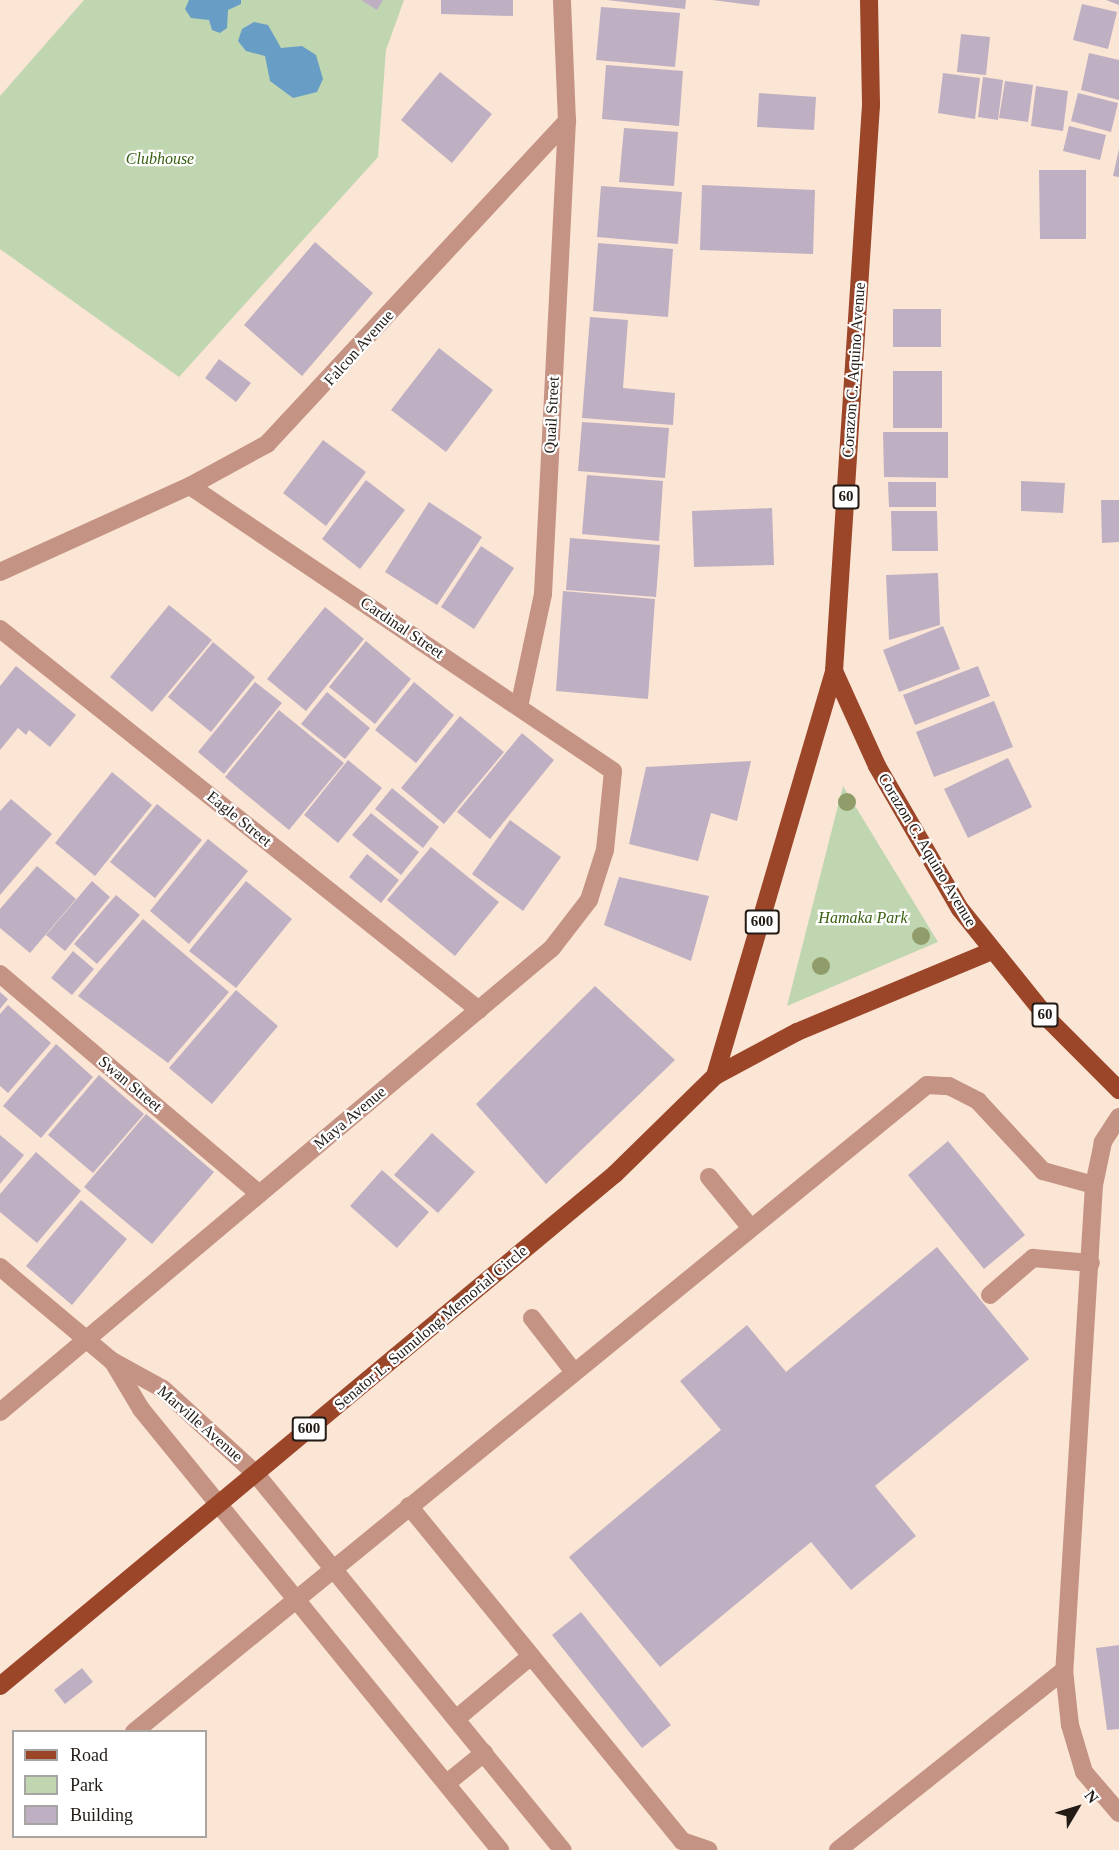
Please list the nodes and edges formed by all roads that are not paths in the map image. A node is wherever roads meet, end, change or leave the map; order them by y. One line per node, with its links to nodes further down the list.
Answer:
1 (562, 0): 3 (street)
2 (869, 0): 7 (main road, Corazon C. Aquino Avenue / 60)
3 (567, 121): 4 (street, Falcon Avenue); 8 (street, Quail Street)
4 (190, 486): 5 (street, Falcon Avenue); 8 (street, Cardinal Street)
5 (0, 572)
6 (0, 629): 12 (street, Eagle Street)
7 (834, 671): 10 (main road, Corazon C. Aquino Avenue / 60); 13 (main road, Senator L. Sumulong Memorial Circle / 600)
8 (519, 707): 9 (street, Cardinal Street)
9 (613, 771): 12 (street, Maya Avenue)
10 (989, 952): 13 (main road, Senator L. Sumulong Memorial Circle / 600); 14 (main road, 60)
11 (0, 974): 18 (street, Swan Street)
12 (479, 1010): 18 (street, Maya Avenue)
13 (715, 1076): 28 (main road, Senator L. Sumulong Memorial Circle / 600)
14 (1119, 1090)
15 (1119, 1117): 17 (street)
16 (709, 1177): 19 (street)
17 (1094, 1185): 19 (street); 20 (street)
18 (259, 1194): 24 (street, Maya Avenue)
19 (751, 1228): 26 (street)
20 (1091, 1263): 22 (street); 34 (street)
21 (0, 1267): 24 (street, Marville Avenue)
22 (990, 1295)
23 (532, 1318): 26 (street)
24 (86, 1339): 25 (street, Marville Avenue); 27 (street, Maya Avenue)
25 (112, 1361): 28 (street, Marville Avenue); 29 (street, Marville Avenue)
26 (574, 1372): 30 (street)
27 (0, 1412)
28 (255, 1473): 29 (main road, Senator L. Sumulong Memorial Circle / 600); 31 (street, Marville Avenue)
29 (218, 1503): 32 (street, Marville Avenue); 35 (main road, Senator L. Sumulong Memorial Circle / 600)
30 (408, 1506): 31 (street); 33 (street)
31 (333, 1568): 32 (street); 36 (street, Marville Avenue)
32 (296, 1598): 37 (street); 39 (street, Marville Avenue)
33 (531, 1656): 36 (street); 43 (street)
34 (1064, 1670): 40 (street); 44 (street)
35 (0, 1686)
36 (456, 1719): 38 (street, Marville Avenue)
37 (135, 1730)
38 (484, 1753): 39 (street); 42 (street, Marville Avenue)
39 (447, 1784): 41 (street, Marville Avenue)
40 (1119, 1813)
41 (500, 1850)
42 (562, 1850)
43 (708, 1850)
44 (838, 1850)

